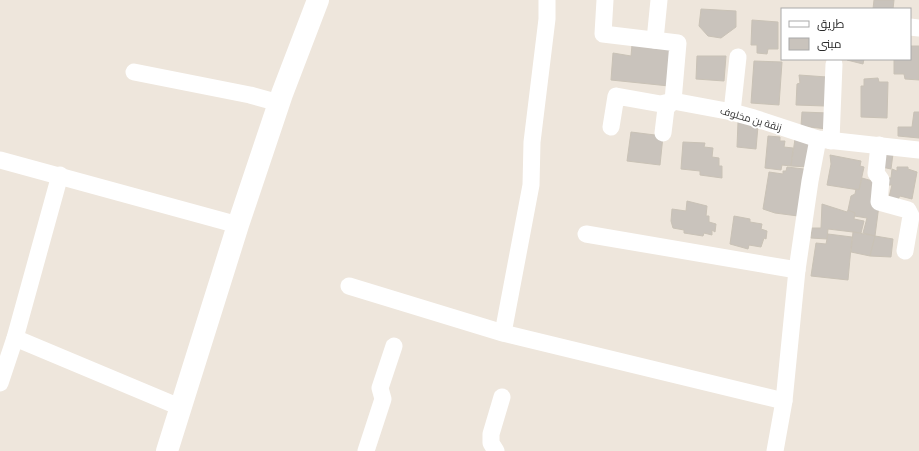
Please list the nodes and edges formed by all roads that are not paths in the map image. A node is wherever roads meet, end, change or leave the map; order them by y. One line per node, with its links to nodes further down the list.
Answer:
1 (318, 0): 10 (street)
2 (547, 0): 24 (street)
3 (605, 0): 5 (street)
4 (659, 0): 5 (street)
5 (655, 40): 9 (street)
6 (738, 57): 11 (street)
7 (834, 64): 14 (street)
8 (134, 72): 10 (street)
9 (673, 101): 11 (street, زنقة بن مخلوف); 12 (street, زنقة بن مخلوف); 13 (street)
10 (279, 103): 19 (street)
11 (732, 112): 14 (street, زنقة بن مخلوف)
12 (610, 127)
13 (663, 133)
14 (825, 140): 15 (street, زنقة بن مخلوف); 22 (street)
15 (879, 145): 16 (street, زنقة بن مخلوف); 21 (street)
16 (919, 150)
17 (0, 160): 18 (street)
18 (60, 176): 19 (street); 25 (street)
19 (238, 225): 30 (street)
20 (586, 234): 22 (street)
21 (905, 251)
22 (797, 270): 29 (street)
23 (349, 286): 24 (street)
24 (504, 333): 29 (street)
25 (15, 338): 27 (street); 30 (street)
26 (394, 346): 32 (street)
27 (0, 383)
28 (502, 397): 33 (street)
29 (784, 401): 34 (street)
30 (182, 408): 31 (street)
31 (167, 451)
32 (366, 451)
33 (496, 451)
34 (775, 451)

